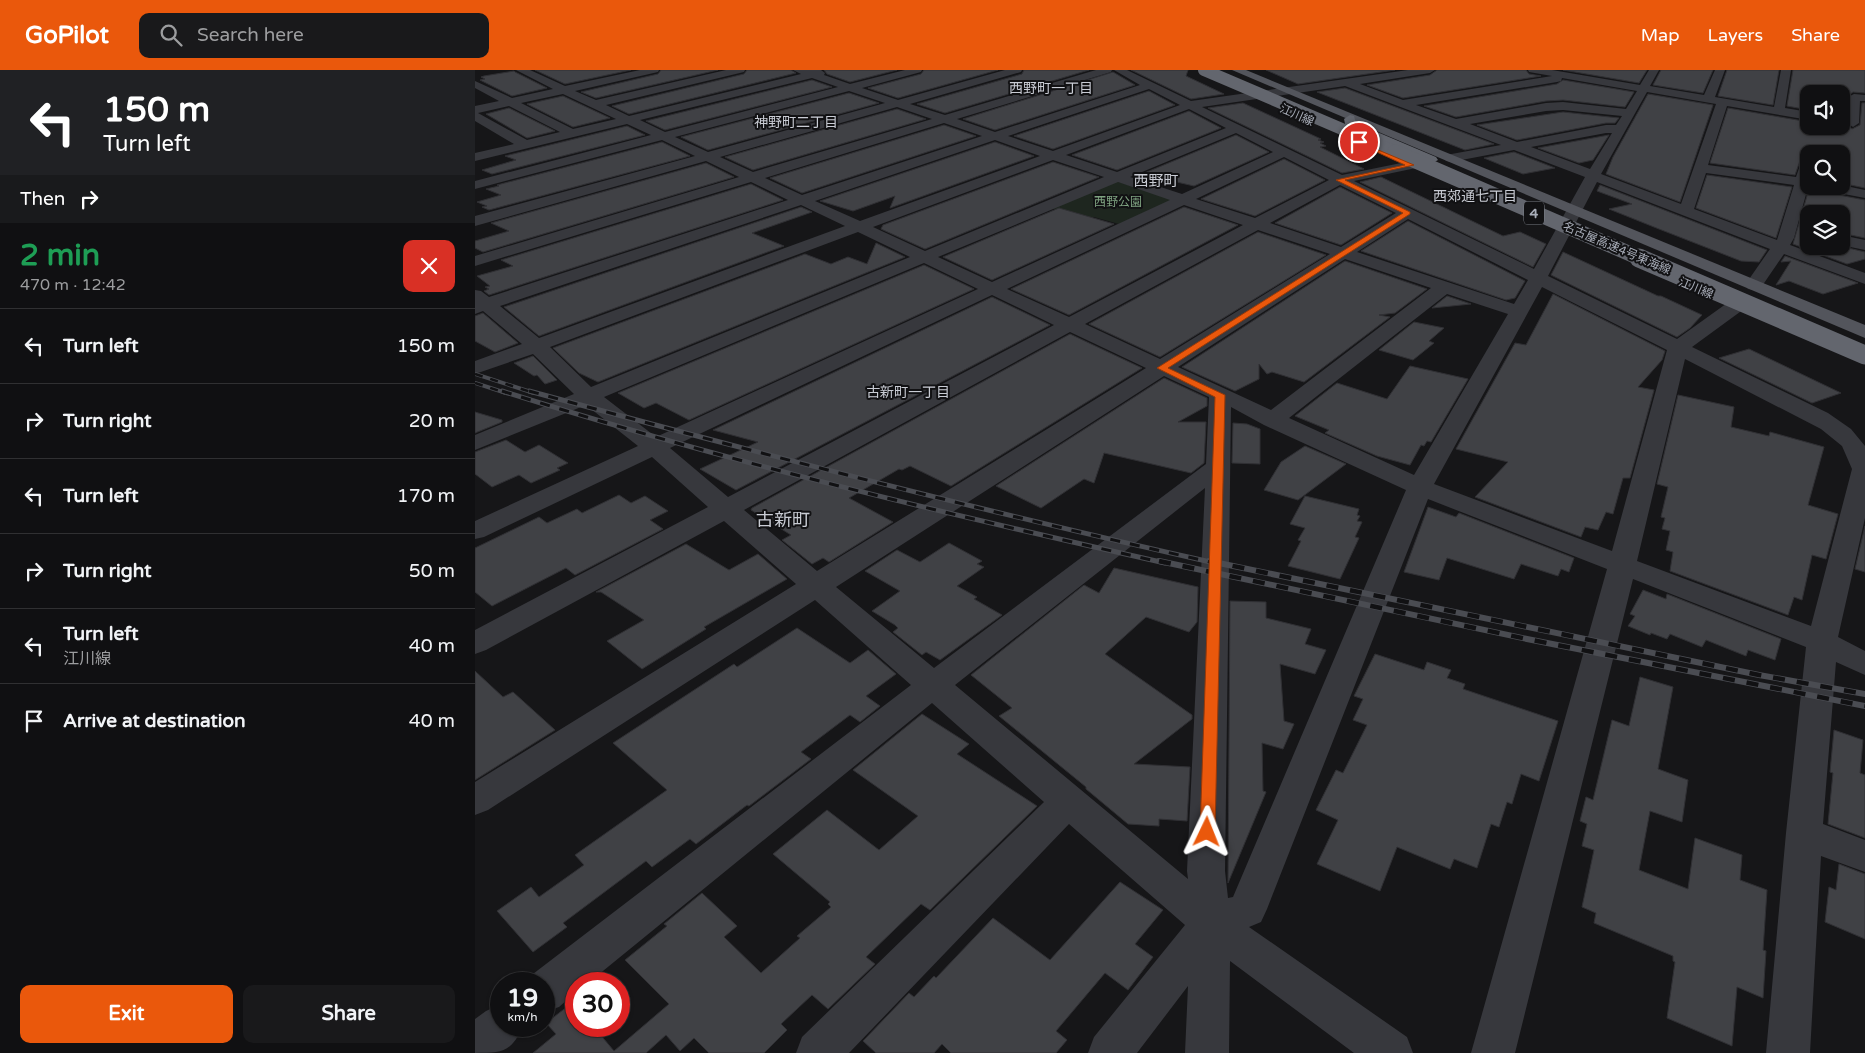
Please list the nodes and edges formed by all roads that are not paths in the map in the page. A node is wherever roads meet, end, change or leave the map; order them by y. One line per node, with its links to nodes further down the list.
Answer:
1 (654, 70): 21 (street)
2 (740, 70): 35 (street)
3 (831, 70): 18 (street)
4 (917, 70): 25 (street)
5 (1017, 70): 33 (street)
6 (1107, 70): 41 (street)
7 (1119, 70): 24 (street)
8 (1198, 70): 28 (main road, 江川線)
9 (1204, 70): 98 (highway, 名古屋高速4号東海線 / 4, bridge)
10 (1218, 70): 74 (highway, bridge)
11 (1229, 70): 42 (highway, 名古屋高速4号東海線 / 4)
12 (1237, 70): 27 (main road, 江川線)
13 (1430, 70): 22 (street)
14 (1533, 70): 20 (street)
15 (1654, 70): 26 (street)
16 (1720, 70): 30 (street)
17 (1785, 70): 38 (street)
18 (805, 72): 25 (street); 43 (street)
19 (1322, 73): 22 (street)
20 (1572, 73): 26 (street); 34 (street)
21 (544, 78): 31 (street); 35 (street)
22 (1346, 82): 27 (street); 34 (street)
23 (475, 84): 31 (street)
24 (1150, 85): 36 (street); 50 (street)
25 (851, 87): 33 (street); 49 (street)
26 (1643, 90): 30 (street); 44 (street)
27 (1288, 91): 28 (street); 57 (main road, 江川線)
28 (1253, 95): 36 (street); 58 (main road, 江川線)
29 (1865, 98): 45 (street)
30 (1708, 100): 32 (street)
31 (512, 102): 37 (street); 48 (street)
32 (1722, 102): 38 (street); 59 (street)
33 (899, 103): 41 (street); 55 (street)
34 (1403, 103): 46 (street)
35 (595, 104): 43 (street)
36 (1190, 105): 47 (street); 54 (street)
37 (475, 110)
38 (1779, 111): 39 (street)
39 (1800, 114)
40 (475, 116): 51 (street)
41 (947, 119): 50 (street); 62 (street)
42 (1349, 119): 94 (highway, 名古屋高速4号東海線 / 4); 96 (highway)
43 (629, 120): 48 (street); 49 (street)
44 (1625, 121): 46 (street); 52 (street); 60 (street)
45 (1853, 122)
46 (1455, 123): 52 (street)
47 (1236, 128): 53 (street); 61 (street)
48 (573, 134): 51 (street)
49 (663, 136): 55 (street); 65 (street)
50 (997, 136): 54 (street); 70 (street)
51 (525, 145): 56 (street)
52 (1518, 146): 57 (street); 60 (street)
53 (1284, 152): 63 (street); 69 (street)
54 (1054, 155): 61 (street); 77 (street)
55 (706, 156): 62 (street); 75 (street)
56 (475, 157)
57 (1451, 158): 71 (main road, 江川線)
58 (1411, 165): 63 (street); 74 (main road, 江川線)
59 (1701, 168): 64 (street); 72 (street)
60 (1593, 175): 71 (street); 72 (street)
61 (1118, 176): 69 (street); 83 (street)
62 (752, 178): 70 (street); 84 (street)
63 (1339, 180): 73 (street); 76 (street)
64 (1800, 182)
65 (475, 185)
66 (1850, 191): 67 (street)
67 (1865, 194)
68 (1802, 195): 81 (street)
69 (1185, 198): 76 (street); 88 (street)
70 (801, 200): 77 (street); 90 (street)
71 (1575, 211): 78 (street); 89 (main road, 江川線)
72 (1686, 211): 81 (street)
73 (1407, 213): 82 (street); 85 (street)
74 (1527, 215): 78 (main road, 江川線)
75 (475, 222)
76 (1258, 223): 82 (street); 92 (street)
77 (858, 226): 83 (street); 95 (street)
78 (1564, 231): 85 (street); 89 (main road, 江川線)
79 (1850, 242): 80 (street)
80 (1865, 245)
81 (1780, 246): 86 (street); 89 (street)
82 (1344, 253): 87 (street); 101 (street)
83 (923, 257): 88 (street); 103 (street)
84 (475, 261)
85 (1538, 277): 91 (street); 97 (street)
86 (1865, 278)
87 (1444, 286): 91 (street); 104 (street)
88 (991, 289): 92 (street); 106 (street)
89 (1745, 295): 93 (main road, 江川線); 97 (street); 99 (main road, 江川線)
90 (479, 303): 95 (street)
91 (1519, 312): 109 (street)
92 (1068, 325): 101 (street); 110 (street)
93 (1865, 332)
94 (1865, 339)
95 (536, 345): 100 (street); 103 (street)
96 (1865, 345)
97 (1677, 348): 108 (street); 112 (street)
98 (1865, 355)
99 (1865, 361)
100 (475, 368)
101 (1161, 368): 102 (street); 113 (street)
102 (1220, 395): 104 (street); 107 (street)
103 (588, 396): 105 (street); 106 (street)
104 (1272, 420): 109 (street)
105 (475, 443)
106 (654, 447): 110 (street); 111 (street)
107 (1218, 466): 117 (street); 122 (street)
108 (1864, 469): 114 (street)
109 (1420, 487): 112 (street); 122 (street)
110 (726, 508): 113 (street); 115 (street)
111 (475, 531)
112 (1622, 566): 114 (street); 130 (street)
113 (816, 586): 117 (street); 118 (street)
114 (1822, 642): 116 (street); 120 (street)
115 (475, 643)
116 (1865, 664)
117 (933, 686): 119 (street); 123 (street)
118 (475, 800)
119 (1068, 801): 122 (street); 126 (street)
120 (1804, 832): 121 (street); 131 (street)
121 (1865, 856)
122 (1211, 923): 127 (street); 128 (street); 129 (street)
123 (555, 983)
124 (490, 1035): 125 (street)
125 (475, 1047)
126 (818, 1053)
127 (1110, 1053)
128 (1207, 1053)
129 (1391, 1053)
130 (1493, 1053)
131 (1788, 1053)

